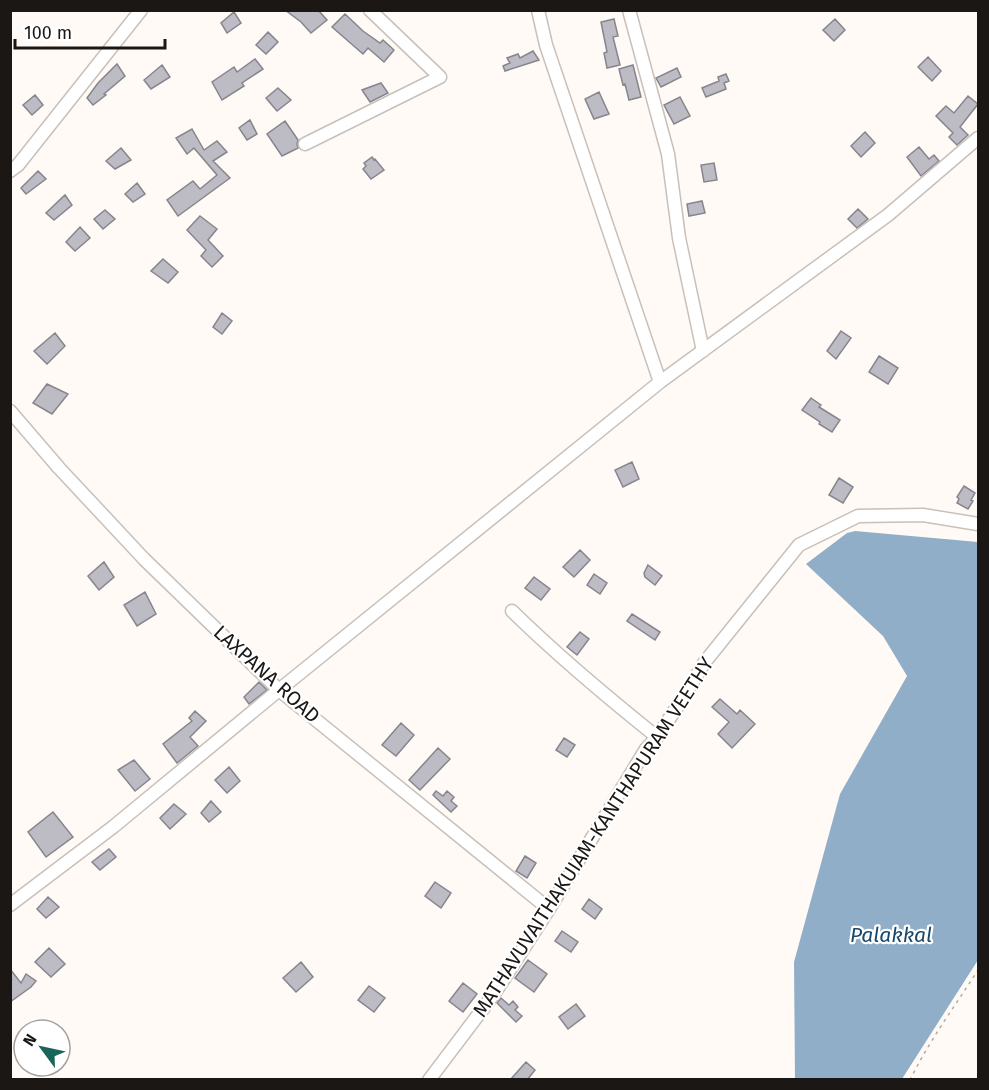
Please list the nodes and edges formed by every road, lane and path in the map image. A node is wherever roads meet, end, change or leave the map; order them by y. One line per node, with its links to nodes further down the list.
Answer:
1 (141, 10): 7 (street)
2 (370, 10): 6 (street)
3 (538, 10): 9 (street)
4 (630, 10): 8 (street)
5 (978, 138): 8 (street)
6 (305, 144)
7 (10, 171)
8 (703, 351): 9 (street)
9 (660, 382): 13 (street)
10 (10, 411): 13 (street, LAXPANA ROAD)
11 (978, 524): 14 (street, MATHAVUVAITHAKUIAM-KANTHAPURAM VEETHY)
12 (512, 611): 14 (street)
13 (279, 690): 15 (street); 16 (street, LAXPANA ROAD)
14 (657, 737): 16 (street, MATHAVUVAITHAKUIAM-KANTHAPURAM VEETHY)
15 (10, 905)
16 (549, 909): 18 (street, MATHAVUVAITHAKUIAM-KANTHAPURAM VEETHY)
17 (978, 970): 19 (path)
18 (429, 1080)
19 (910, 1080)

